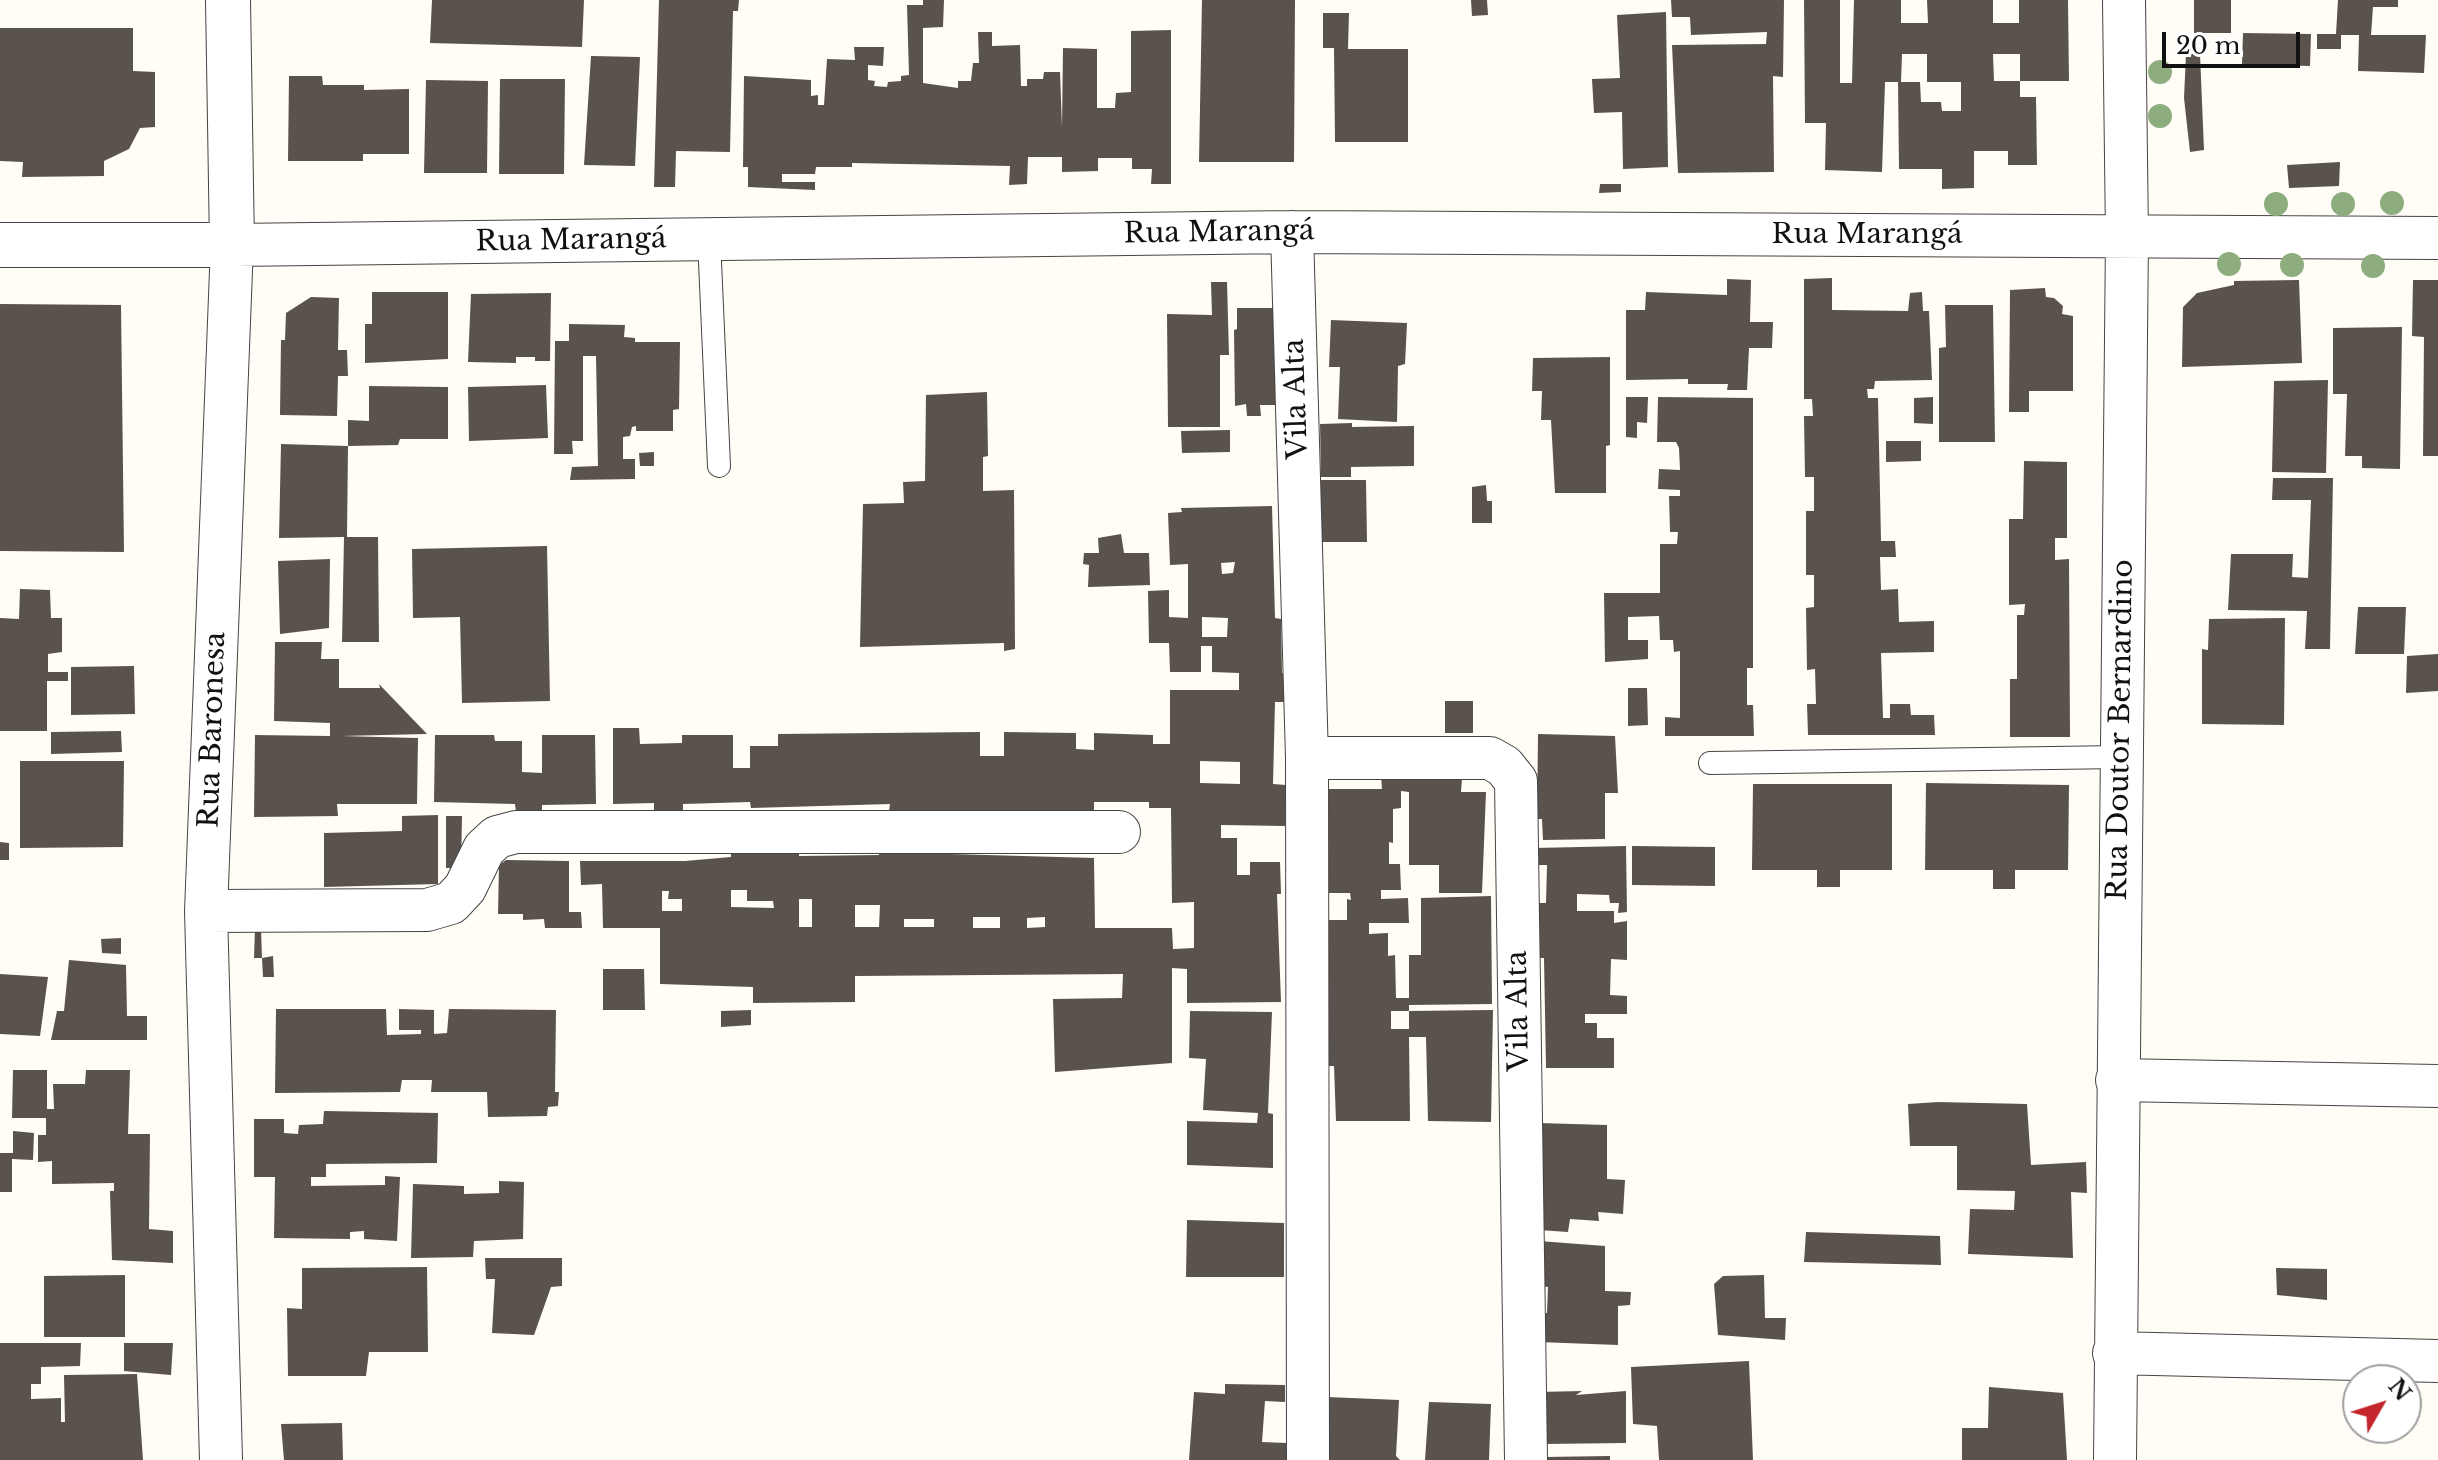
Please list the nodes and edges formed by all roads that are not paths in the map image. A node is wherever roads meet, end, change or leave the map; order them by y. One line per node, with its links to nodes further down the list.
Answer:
1 (228, 0): 8 (street, Rua Baronesa)
2 (2124, 0): 4 (street, Rua Doutor Bernardino)
3 (1292, 232): 4 (street, Rua Marangá); 6 (street, Rua Marangá); 11 (street, Vila Alta)
4 (2127, 236): 5 (street, Rua Marangá); 10 (street, Rua Doutor Bernardino)
5 (2438, 238)
6 (709, 239): 8 (street, Rua Marangá); 9 (lane)
7 (0, 245): 8 (street, Rua Marangá)
8 (232, 245): 14 (street, Rua Baronesa)
9 (719, 466)
10 (2120, 757): 12 (lane); 15 (street, Rua Doutor Bernardino)
11 (1307, 758): 20 (street, Vila Alta); 21 (street, Vila Alta)
12 (1710, 763)
13 (1119, 832): 14 (street)
14 (206, 911): 19 (street, Rua Baronesa)
15 (2117, 1080): 16 (street); 17 (street, Rua Doutor Bernardino)
16 (2438, 1086)
17 (2114, 1353): 18 (street); 22 (street, Rua Doutor Bernardino)
18 (2438, 1361)
19 (221, 1460)
20 (1308, 1460)
21 (1526, 1460)
22 (2115, 1460)

